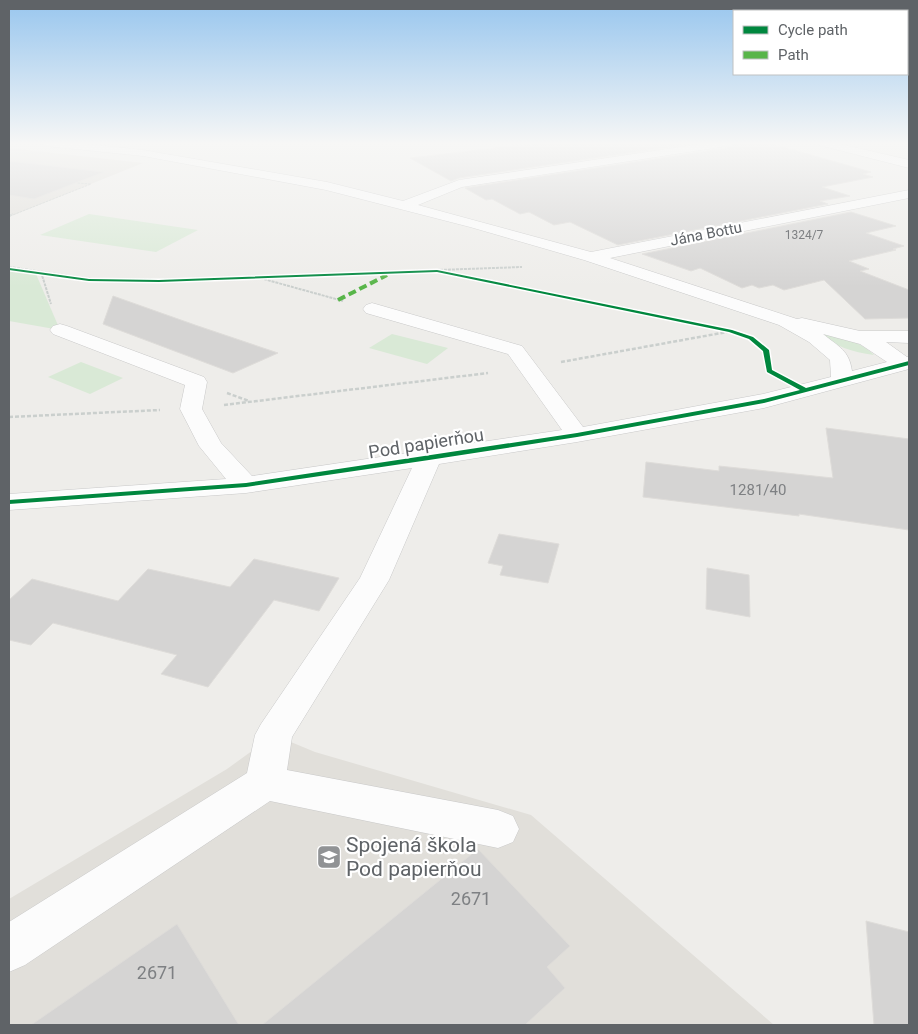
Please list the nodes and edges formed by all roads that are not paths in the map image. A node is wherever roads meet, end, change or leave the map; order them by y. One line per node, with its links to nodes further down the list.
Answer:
1 (347, 191): 4 (street)
2 (441, 191): 4 (street)
3 (909, 194): 5 (street, Jána Bottu)
4 (403, 206): 5 (street)
5 (590, 257): 7 (street)
6 (372, 309): 13 (street)
7 (786, 321): 9 (street); 12 (street)
8 (60, 330): 15 (street)
9 (860, 336): 10 (street); 11 (street)
10 (909, 337)
11 (906, 364): 12 (street, Pod papierňou)
12 (842, 380): 13 (street, Pod papierňou)
13 (577, 435): 14 (street, Pod papierňou)
14 (429, 458): 15 (street, Pod papierňou); 17 (street)
15 (246, 484): 16 (street, Pod papierňou)
16 (9, 502)
17 (265, 783): 18 (street); 19 (street)
18 (498, 829)
19 (9, 949)

